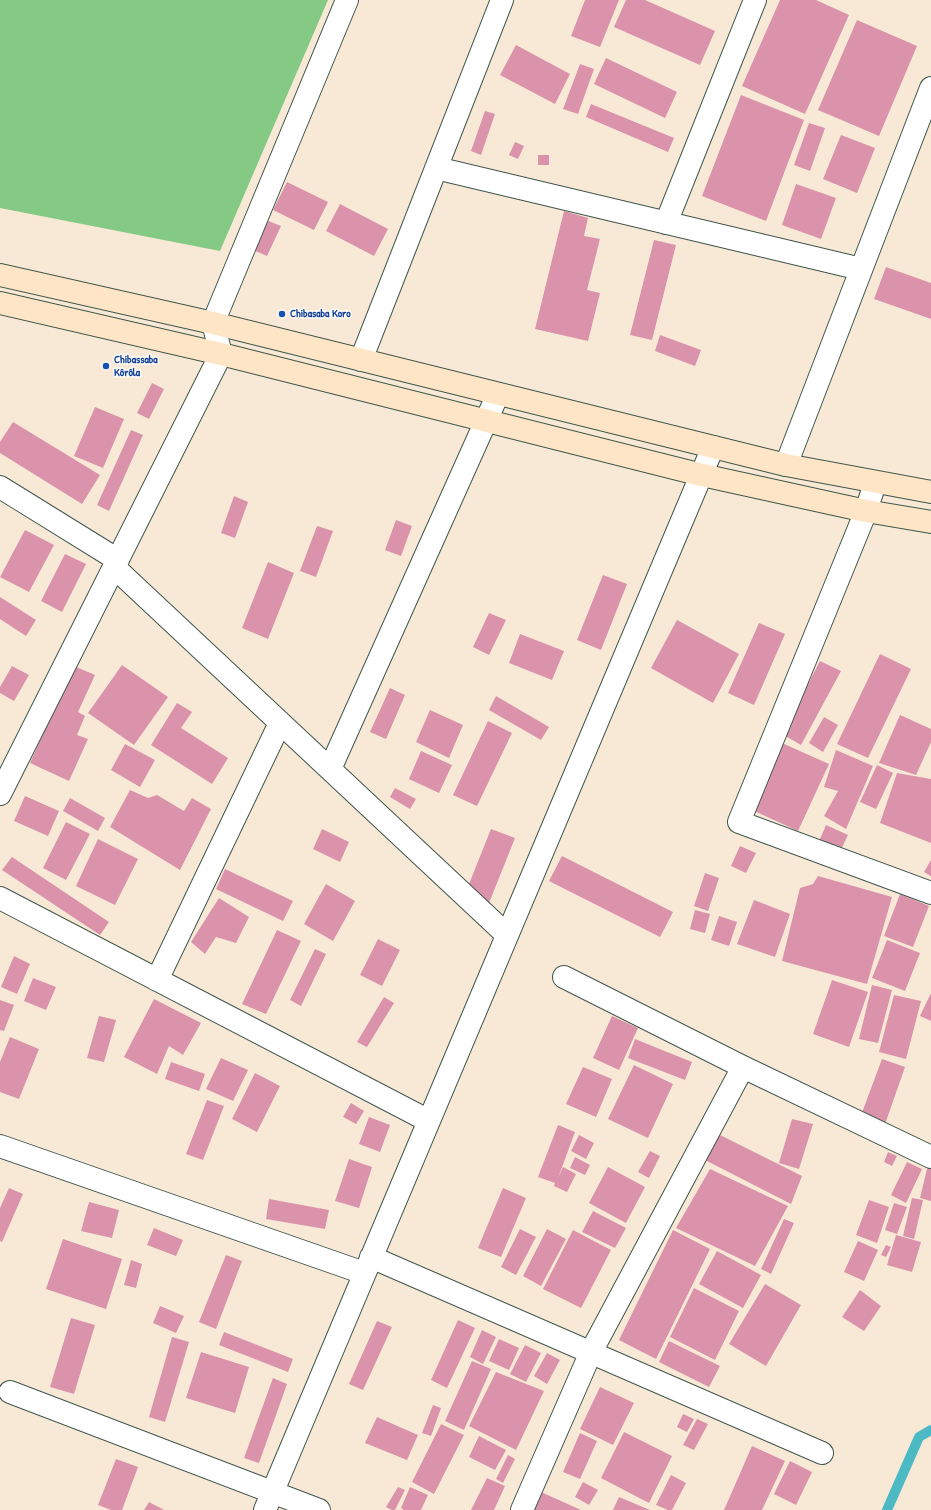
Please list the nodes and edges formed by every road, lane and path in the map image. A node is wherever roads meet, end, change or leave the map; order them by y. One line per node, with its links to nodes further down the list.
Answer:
1 (346, 0): 10 (street)
2 (502, 0): 5 (street)
3 (756, 0): 6 (street)
4 (931, 88): 7 (street)
5 (436, 168): 6 (street); 12 (street)
6 (666, 223): 7 (street)
7 (861, 270): 16 (street)
8 (0, 275): 10 (main road)
9 (0, 304): 11 (main road)
10 (213, 323): 11 (street); 12 (main road)
11 (221, 354): 14 (main road); 23 (street)
12 (361, 360): 13 (main road)
13 (498, 394): 14 (street); 15 (main road)
14 (486, 420): 17 (main road); 25 (street)
15 (713, 447): 16 (main road); 17 (street)
16 (786, 465): 18 (main road)
17 (702, 474): 21 (main road); 29 (street)
18 (875, 483): 20 (main road); 21 (street)
19 (0, 487): 23 (street)
20 (931, 492)
21 (866, 511): 22 (main road); 27 (street)
22 (931, 522)
23 (116, 563): 24 (street); 26 (street)
24 (280, 723): 25 (street); 31 (street)
25 (330, 769): 29 (street)
26 (0, 794)
27 (931, 893)
28 (0, 898): 31 (street)
29 (507, 935): 33 (street)
30 (564, 977): 32 (street)
31 (157, 980): 33 (street)
32 (743, 1067): 35 (street); 37 (street)
33 (429, 1121): 36 (street)
34 (0, 1146): 36 (street)
35 (931, 1157)
36 (368, 1265): 37 (street); 40 (street)
37 (591, 1352): 39 (street); 42 (street)
38 (10, 1392): 40 (street)
39 (822, 1452)
40 (268, 1501): 41 (street)
41 (320, 1510)
42 (522, 1510)

